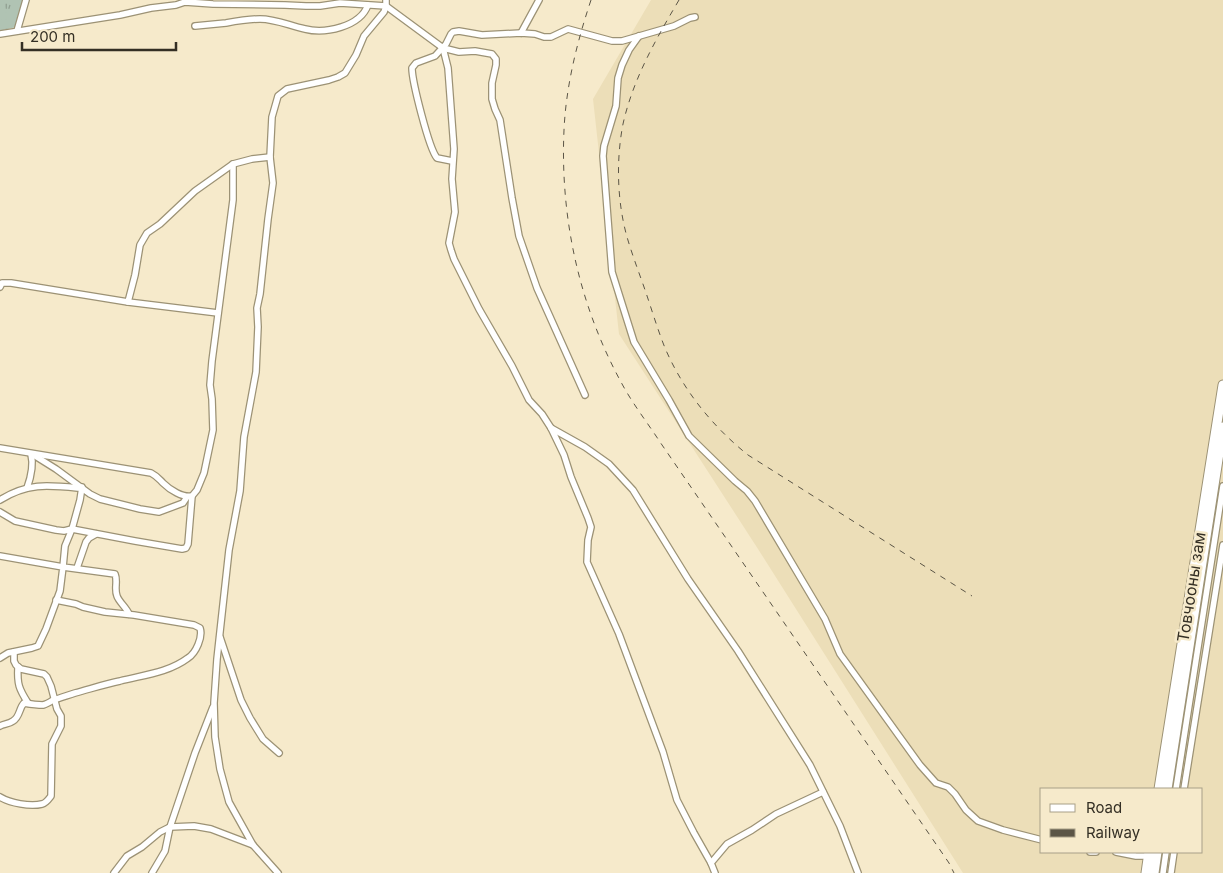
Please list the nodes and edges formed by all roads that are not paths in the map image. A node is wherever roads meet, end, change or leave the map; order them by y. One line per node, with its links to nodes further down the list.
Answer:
1 (26, 0): 8 (street)
2 (539, 0): 9 (street)
3 (186, 1): 5 (street); 8 (street)
4 (386, 3): 5 (street); 12 (street); 13 (street)
5 (368, 5): 7 (street)
6 (695, 17): 11 (street)
7 (195, 26)
8 (17, 31): 10 (street)
9 (521, 33): 11 (street); 12 (street)
10 (0, 34)
11 (640, 36): 55 (street)
12 (443, 48): 14 (street); 14 (street); 20 (street)
13 (270, 157): 15 (street); 39 (street)
14 (452, 161): 22 (street)
15 (233, 164): 17 (street); 18 (street)
16 (0, 286): 17 (street)
17 (128, 302): 18 (street)
18 (218, 313): 28 (street)
19 (1223, 385): 48 (highway, Товчооны зам)
20 (585, 395)
21 (1223, 427): 49 (highway, Товчооны зам)
22 (551, 428): 52 (street); 62 (street)
23 (0, 448): 24 (street)
24 (30, 452): 26 (street); 27 (street); 28 (street)
25 (1223, 486): 50 (street)
26 (82, 487): 27 (street); 28 (street); 31 (street)
27 (27, 488): 29 (street)
28 (190, 497): 32 (street)
29 (0, 500)
30 (0, 512): 31 (street)
31 (72, 530): 32 (street); 35 (street)
32 (96, 534): 36 (street)
33 (1223, 545): 51 (street)
34 (0, 556): 35 (street)
35 (63, 566): 36 (street); 37 (street)
36 (77, 568): 38 (street)
37 (56, 600): 38 (street); 40 (street)
38 (129, 614): 43 (street)
39 (220, 635): 44 (street); 47 (street)
40 (14, 652): 41 (street); 42 (street)
41 (0, 657)
42 (18, 667): 43 (street); 45 (street)
43 (54, 700): 45 (street); 53 (street)
44 (214, 703): 54 (street); 56 (street)
45 (28, 704): 46 (street)
46 (0, 726)
47 (279, 753)
48 (1159, 788)
49 (1167, 788)
50 (1176, 788)
51 (1184, 788)
52 (823, 792): 62 (street); 67 (street)
53 (0, 797)
54 (170, 827): 56 (street); 63 (street); 64 (street)
55 (1040, 839)
56 (253, 845): 65 (street)
57 (1121, 853): 61 (street)
58 (1157, 853): 69 (highway)
59 (1166, 853): 70 (street)
60 (1174, 853): 71 (street)
61 (1149, 854): 68 (highway)
62 (711, 862): 66 (street)
63 (114, 873)
64 (152, 873)
65 (278, 873)
66 (715, 873)
67 (858, 873)
68 (1146, 873)
69 (1154, 873)
70 (1163, 873)
71 (1171, 873)

